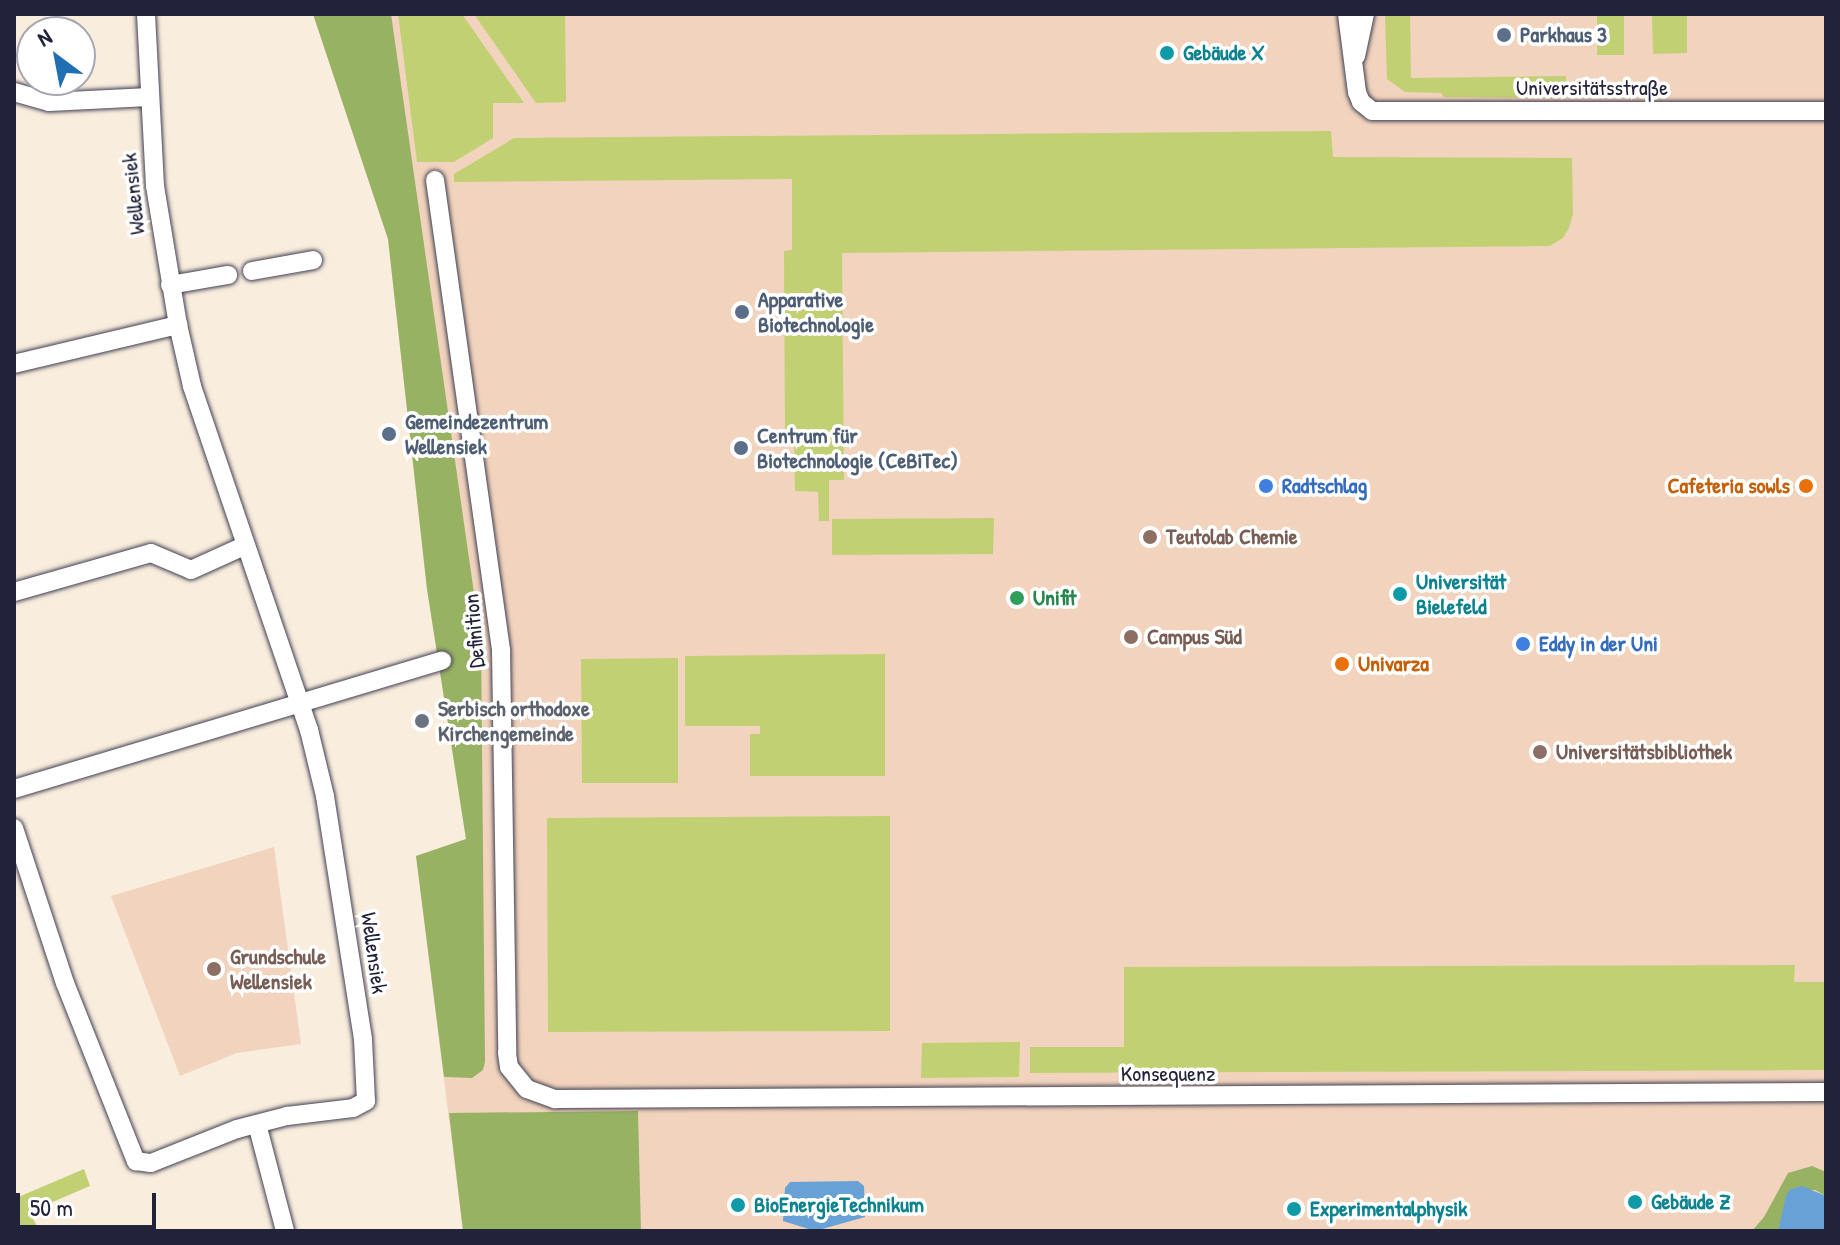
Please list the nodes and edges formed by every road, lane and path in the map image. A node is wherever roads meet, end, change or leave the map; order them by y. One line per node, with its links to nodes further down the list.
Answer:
1 (146, 14): 6 (street, Wellensiek)
2 (1347, 14): 4 (street)
3 (1365, 14): 4 (street)
4 (1356, 59): 7 (street, Universitätsstraße)
5 (14, 92): 6 (street)
6 (149, 97): 12 (street, Wellensiek)
7 (1826, 111)
8 (435, 180): 21 (street, Definition)
9 (313, 260): 10 (street)
10 (252, 271)
11 (228, 275): 12 (street)
12 (170, 285): 13 (street, Wellensiek)
13 (178, 325): 14 (street); 15 (street, Wellensiek)
14 (14, 364)
15 (246, 545): 16 (street); 18 (street, Wellensiek)
16 (14, 592)
17 (442, 661): 18 (street)
18 (300, 704): 19 (street); 23 (street, Wellensiek)
19 (14, 789)
20 (14, 828): 23 (street, Wellensiek)
21 (518, 1079): 22 (street, Konsequenz)
22 (1826, 1092)
23 (257, 1124): 24 (street)
24 (285, 1231)

